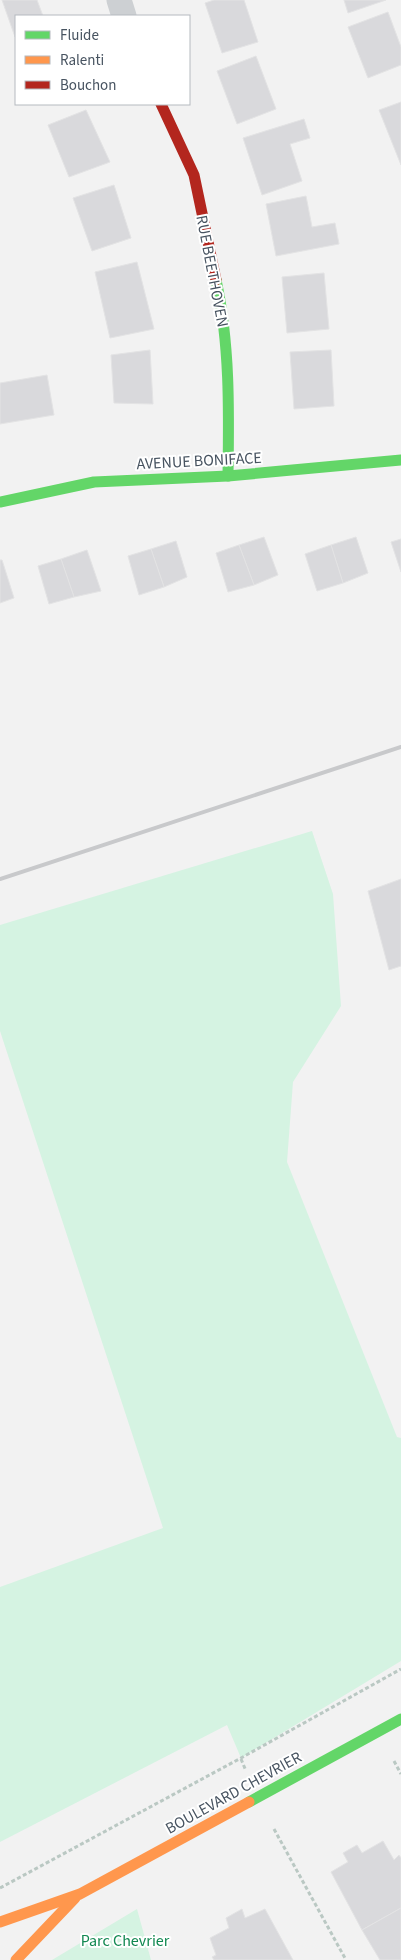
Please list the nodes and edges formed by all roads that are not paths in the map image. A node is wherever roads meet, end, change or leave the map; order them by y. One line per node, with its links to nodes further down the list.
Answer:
1 (119, 0): 2 (street)
2 (124, 15)
3 (161, 105): 5 (street, RUE BEETHOVEN)
4 (401, 460): 5 (street, AVENUE BONIFACE)
5 (228, 476): 6 (street, AVENUE BONIFACE)
6 (0, 502)
7 (401, 1719): 8 (street, BOULEVARD CHEVRIER)
8 (80, 1894): 9 (street, BOULEVARD CHEVRIER); 10 (street, BOULEVARD CHEVRIER)
9 (0, 1922)
10 (16, 1960)

